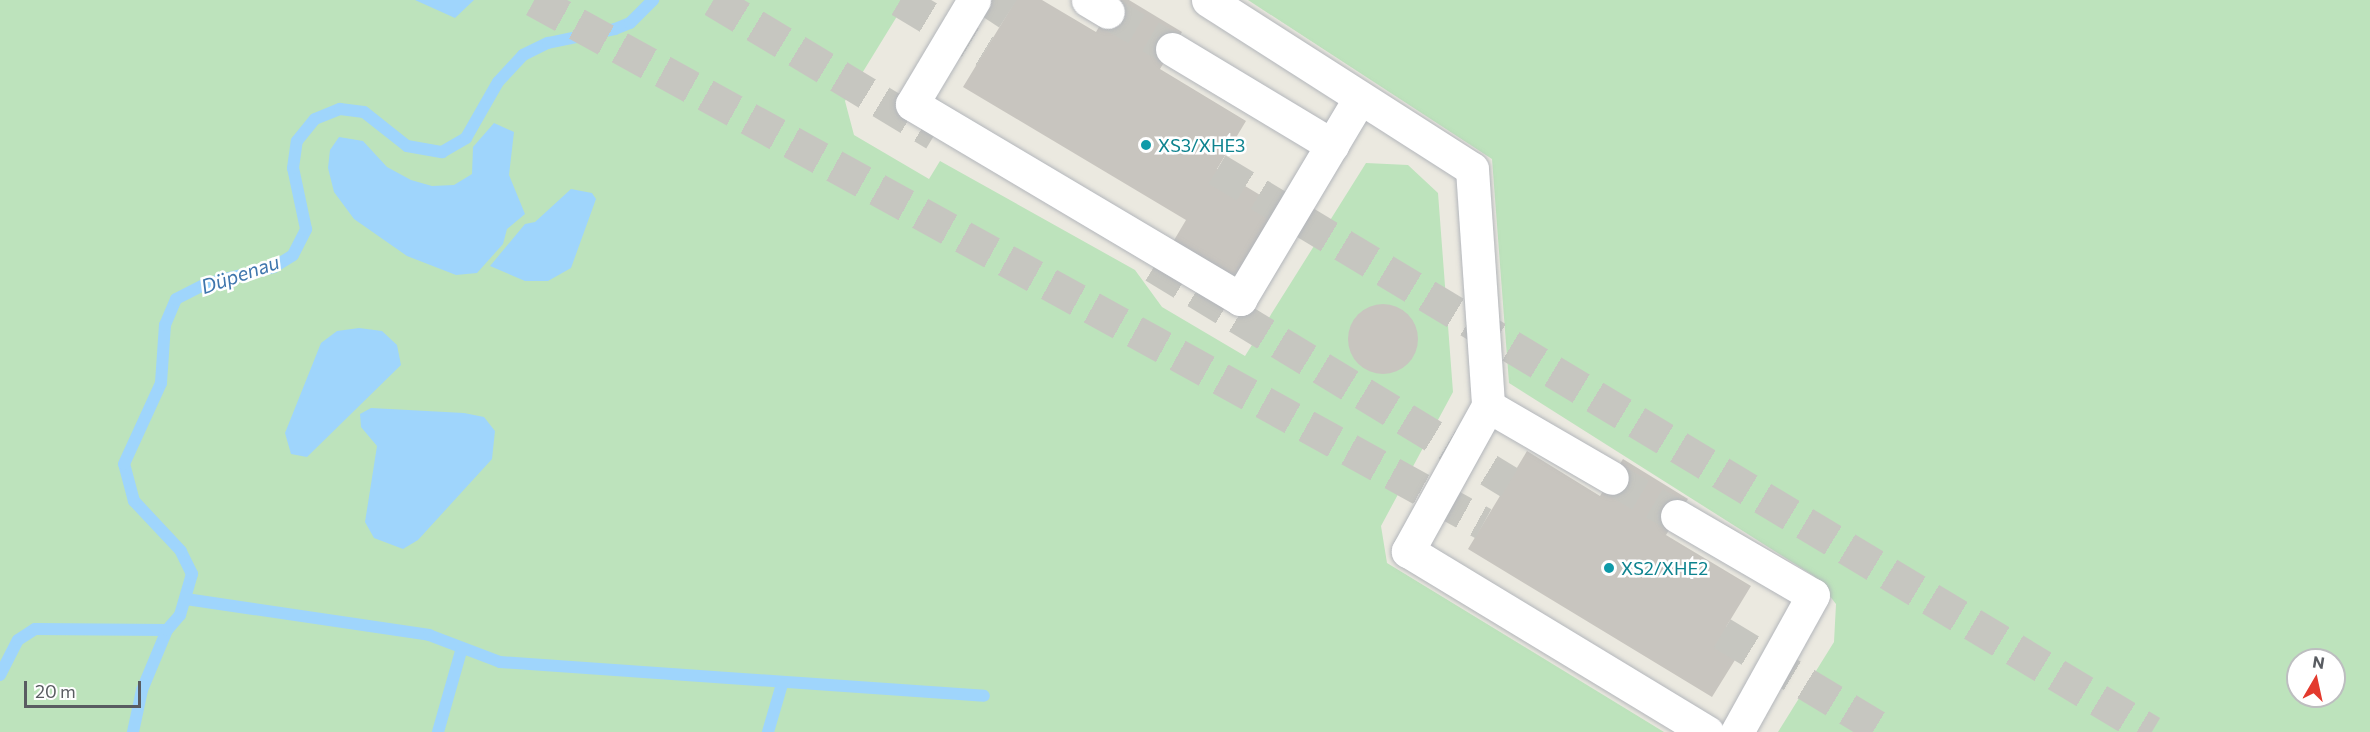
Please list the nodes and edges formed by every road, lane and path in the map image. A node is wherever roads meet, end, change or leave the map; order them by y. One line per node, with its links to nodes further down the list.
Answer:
1 (974, 0): 5 (lane)
2 (1208, 0): 4 (lane)
3 (1172, 49): 5 (lane)
4 (1360, 98): 5 (lane); 6 (lane)
5 (1332, 145)
6 (1488, 406): 7 (lane); 9 (lane)
7 (1612, 478)
8 (1677, 516): 10 (lane)
9 (1707, 732)
10 (1737, 732)

